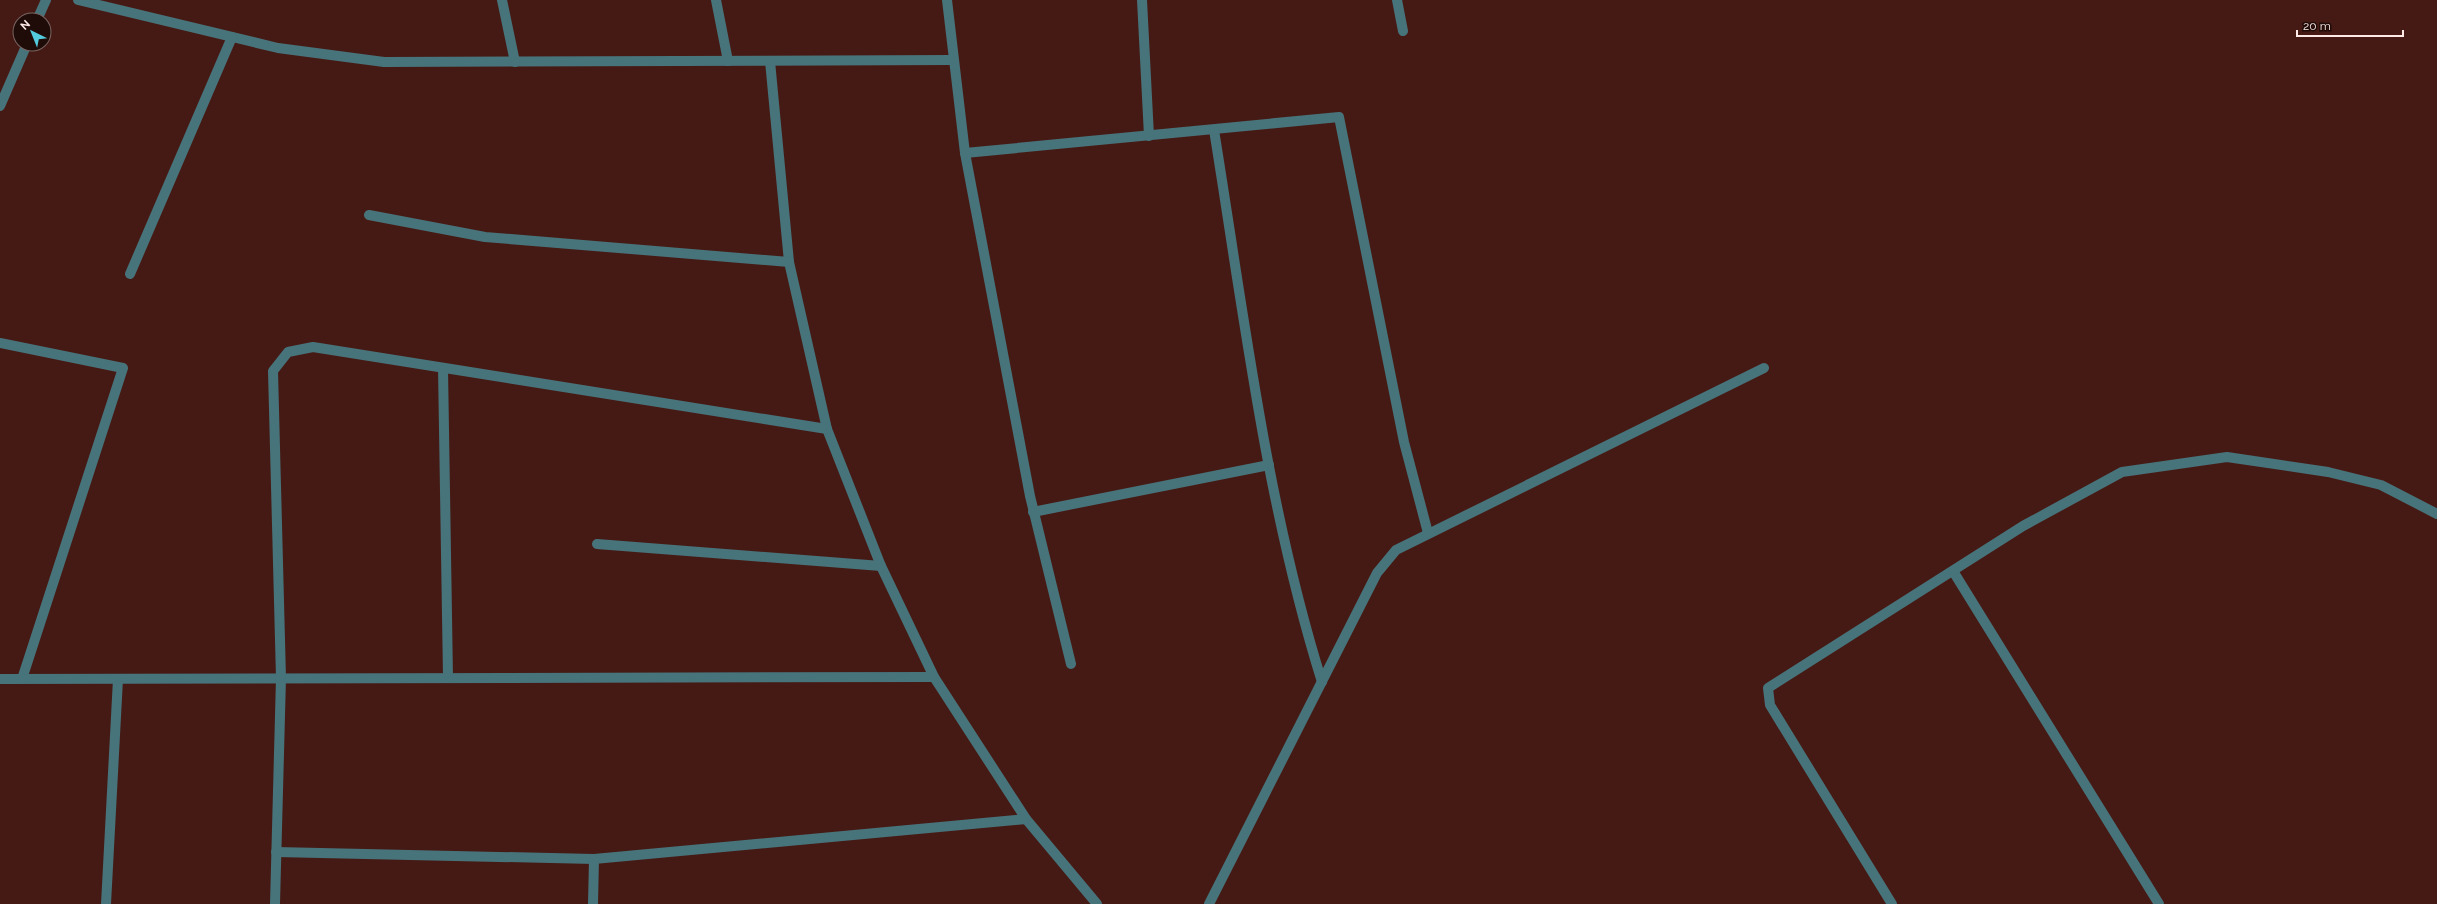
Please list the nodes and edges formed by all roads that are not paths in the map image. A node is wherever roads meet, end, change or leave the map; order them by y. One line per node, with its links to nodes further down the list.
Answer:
1 (46, 0): 8 (street)
2 (78, 0): 10 (street)
3 (502, 0): 15 (street)
4 (716, 0): 13 (street)
5 (947, 0): 12 (street)
6 (1142, 0): 18 (street)
7 (1397, 0): 9 (street)
8 (41, 12)
9 (1403, 31)
10 (232, 38): 15 (street); 22 (street)
11 (24, 52): 16 (street)
12 (954, 60): 14 (street); 19 (street)
13 (728, 61): 14 (street); 15 (street)
14 (770, 61): 21 (street)
15 (515, 62)
16 (0, 106)
17 (1214, 130): 18 (street); 27 (street); 30 (street)
18 (1149, 136): 19 (street)
19 (964, 153): 28 (street)
20 (369, 215): 21 (street)
21 (789, 262): 26 (street)
22 (130, 274)
23 (0, 343): 40 (street)
24 (443, 368): 26 (street); 35 (street); 38 (street)
25 (1764, 368): 30 (street)
26 (827, 429): 32 (street)
27 (1269, 465): 28 (street); 41 (street)
28 (1033, 512): 34 (street)
29 (2437, 514): 33 (street)
30 (1428, 533): 41 (street)
31 (597, 544): 32 (street)
32 (881, 566): 36 (street)
33 (1953, 570): 50 (street); 51 (street)
34 (1071, 664)
35 (448, 677): 36 (street); 38 (street)
36 (934, 677): 42 (street)
37 (118, 678): 38 (street); 40 (street); 45 (street)
38 (281, 678): 43 (street)
39 (0, 679): 40 (street)
40 (22, 679)
41 (1322, 682): 49 (street)
42 (1026, 819): 44 (street); 48 (street)
43 (276, 852): 44 (street); 46 (street)
44 (594, 859): 47 (street)
45 (106, 904)
46 (274, 904)
47 (593, 904)
48 (1097, 904)
49 (1209, 904)
50 (1892, 904)
51 (2159, 904)

